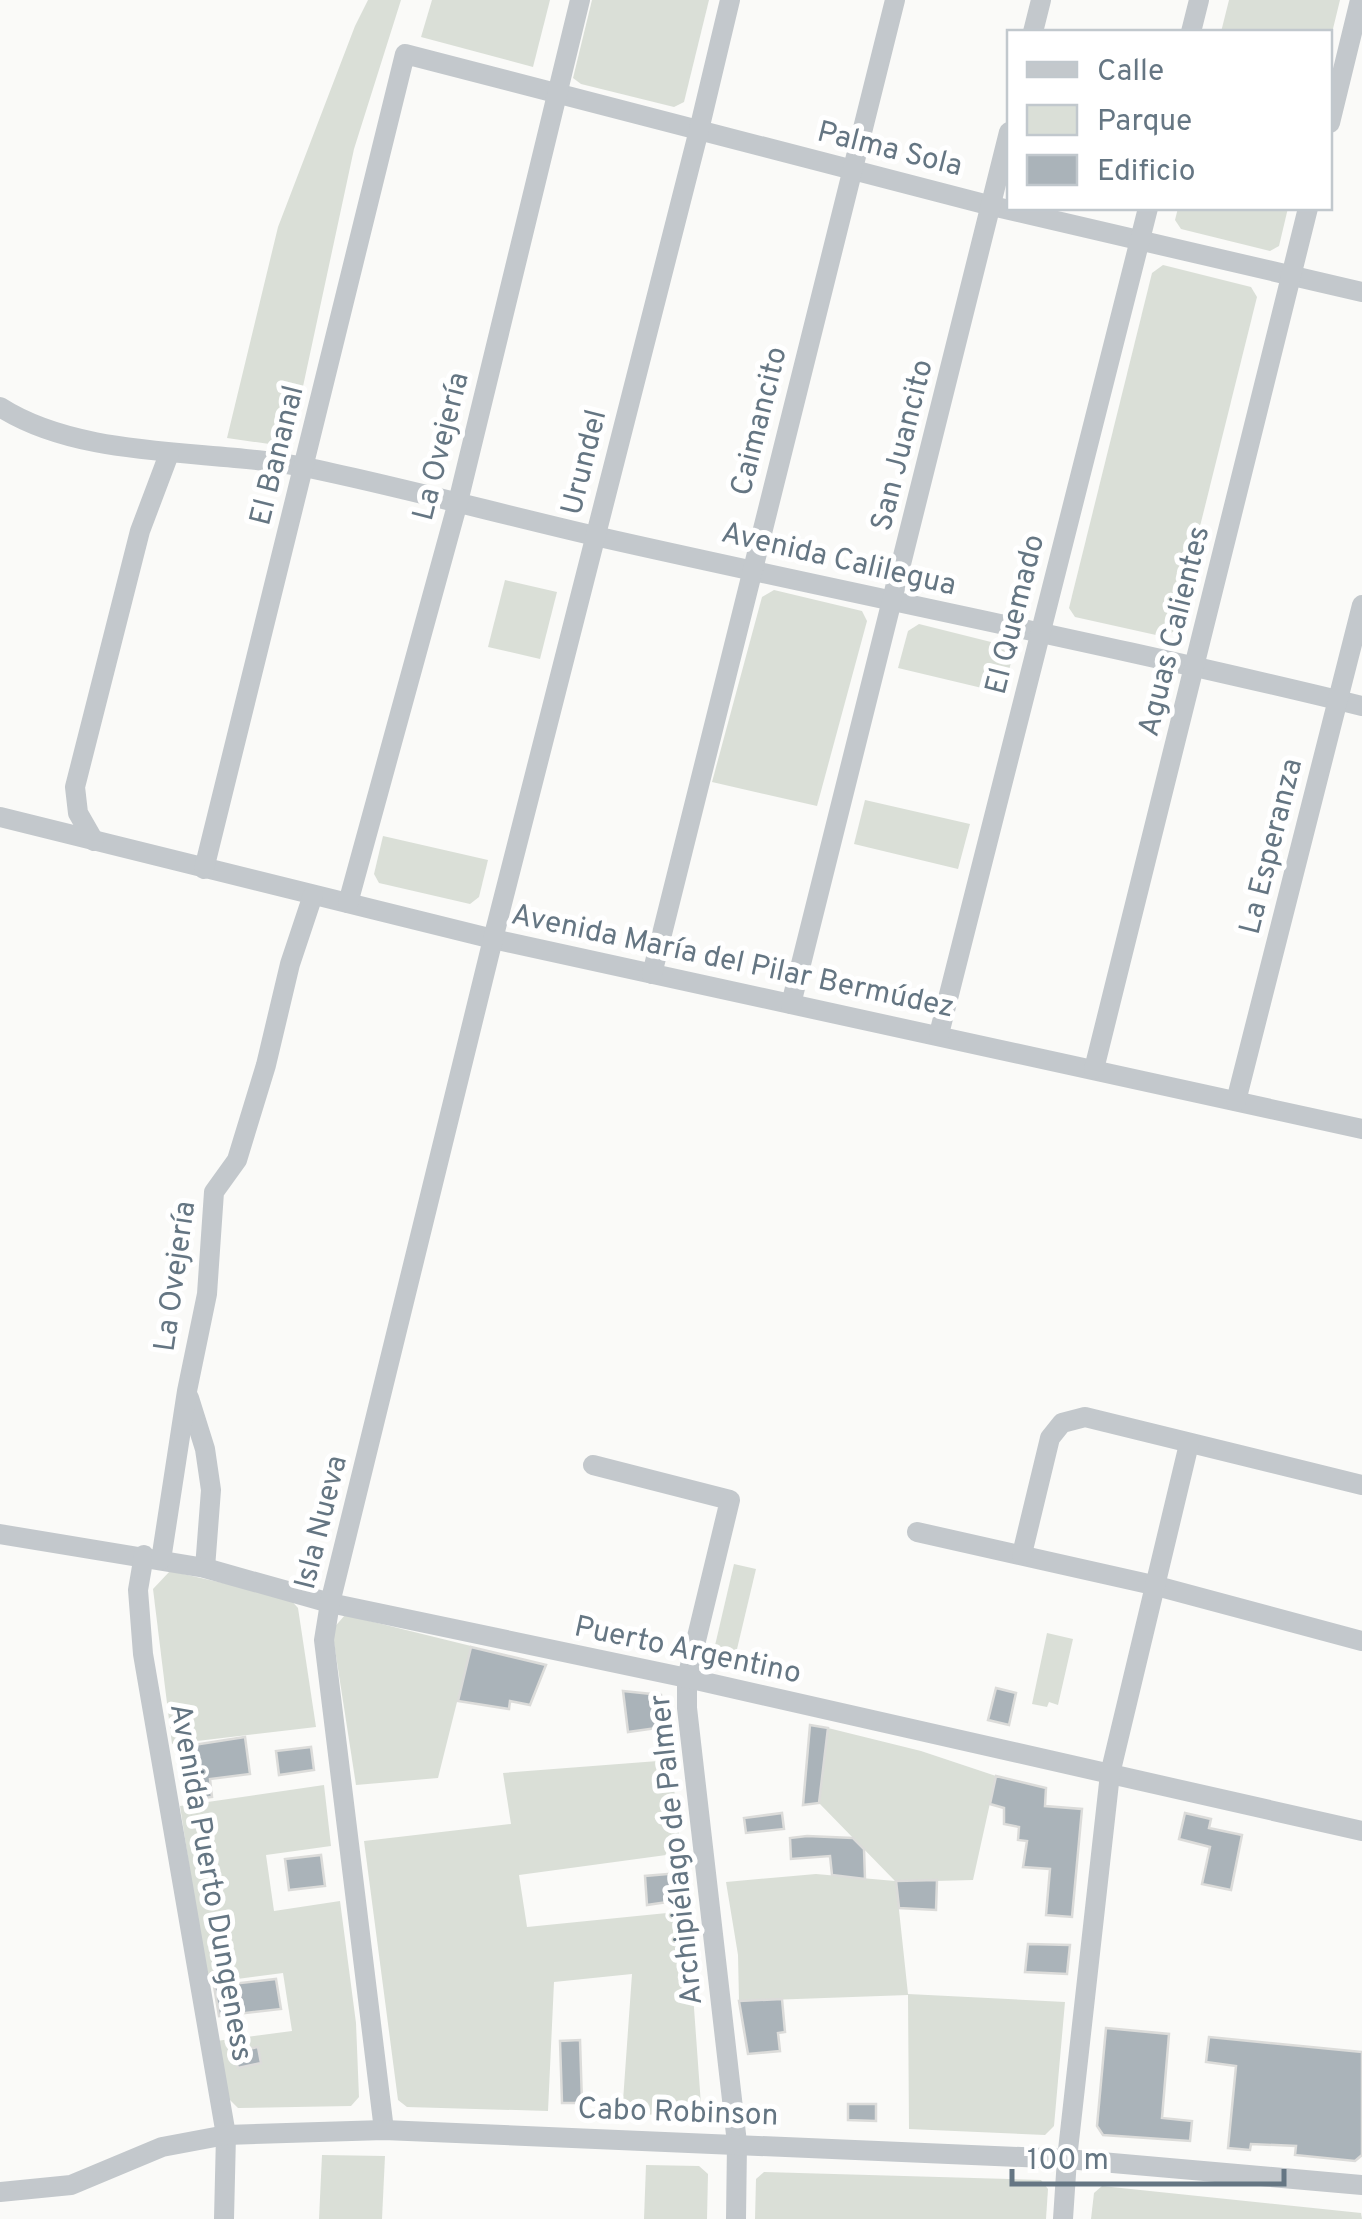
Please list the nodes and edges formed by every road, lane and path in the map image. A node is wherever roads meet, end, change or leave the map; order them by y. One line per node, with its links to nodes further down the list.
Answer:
1 (580, 0): 10 (street, La Ovejería)
2 (730, 0): 12 (street, Urundel)
3 (894, 0): 14 (street, Caimancito)
4 (1041, 0): 7 (street)
5 (1199, 0): 8 (street)
6 (1360, 0): 11 (street)
7 (1034, 30)
8 (1192, 30)
9 (405, 54): 10 (street, Palma Sola); 25 (street, El Bananal)
10 (557, 93): 12 (street, Palma Sola); 26 (street, La Ovejería)
11 (1332, 115)
12 (700, 130): 14 (street, Palma Sola); 27 (street, Urundel)
13 (1007, 144): 15 (street, San Juancito)
14 (852, 170): 15 (street, Palma Sola); 28 (street, Caimancito)
15 (992, 206): 16 (street, Palma Sola); 29 (street, San Juancito)
16 (1007, 209)
17 (1009, 210): 20 (street, Palma Sola)
18 (1148, 210): 20 (street, El Quemado)
19 (1308, 210): 21 (street, Aguas Calientes)
20 (1140, 240): 21 (street, Palma Sola); 31 (street, El Quemado)
21 (1292, 275): 22 (street, Palma Sola); 32 (street, Aguas Calientes)
22 (1362, 292)
23 (0, 408): 24 (street, Avenida Calilegua)
24 (169, 454): 25 (street, Avenida Calilegua); 36 (street)
25 (304, 466): 26 (street, Avenida Calilegua); 37 (street, El Bananal)
26 (458, 502): 27 (street, Avenida Calilegua); 39 (street, La Ovejería)
27 (596, 536): 28 (street, Avenida Calilegua); 40 (street, Urundel)
28 (752, 568): 29 (street, Avenida Calilegua); 41 (street, Caimancito)
29 (892, 601): 31 (street, Avenida Calilegua); 42 (street, San Juancito)
30 (1362, 605): 33 (street, La Esperanza)
31 (1040, 634): 32 (street, Avenida Calilegua); 43 (street, El Quemado)
32 (1194, 669): 33 (street, Avenida Calilegua); 44 (street, Aguas Calientes)
33 (1338, 700): 34 (street, Avenida Calilegua); 45 (street, La Esperanza)
34 (1362, 706)
35 (0, 818): 36 (street, Avenida María del Pilar Bermúdez)
36 (94, 841): 37 (street, Avenida María del Pilar Bermúdez)
37 (204, 870): 38 (street, Avenida María del Pilar Bermúdez)
38 (314, 895): 39 (street, Avenida María del Pilar Bermúdez); 47 (street, La Ovejería)
39 (348, 904): 40 (street, Avenida María del Pilar Bermúdez)
40 (493, 939): 41 (street, Avenida María del Pilar Bermúdez); 57 (street, Isla Nueva)
41 (652, 974): 42 (street, Avenida María del Pilar Bermúdez)
42 (791, 1004): 43 (street, Avenida María del Pilar Bermúdez)
43 (939, 1034): 44 (street, Avenida María del Pilar Bermúdez)
44 (1094, 1069): 45 (street, Avenida María del Pilar Bermúdez)
45 (1236, 1101): 46 (street, Avenida María del Pilar Bermúdez)
46 (1362, 1129)
47 (186, 1391): 54 (street, La Ovejería); 55 (street)
48 (1189, 1444): 50 (street); 53 (street); 56 (street)
49 (593, 1465): 59 (street, Archipiélago de Palmer)
50 (1362, 1485)
51 (917, 1532): 53 (street)
52 (0, 1534): 54 (street, Puerto Argentino)
53 (1022, 1554): 56 (street)
54 (152, 1558): 55 (street, Puerto Argentino); 63 (street, Avenida Puerto Dungeness)
55 (205, 1568): 57 (street, Puerto Argentino)
56 (1154, 1585): 58 (street); 60 (street)
57 (330, 1603): 59 (street, Puerto Argentino); 62 (street, Isla Nueva)
58 (1362, 1641)
59 (687, 1678): 60 (street, Puerto Argentino); 64 (street, Archipiélago de Palmer)
60 (1110, 1774): 61 (street, Puerto Argentino); 65 (street)
61 (1362, 1831)
62 (384, 2130): 63 (street, Cabo Robinson); 64 (street, Cabo Robinson)
63 (226, 2135): 67 (street, Cabo Robinson); 68 (street, Avenida Puerto Dungeness)
64 (737, 2143): 65 (street, Cabo Robinson); 69 (street, Archipiélago de Palmer)
65 (1067, 2159): 66 (street, Cabo Robinson); 70 (street)
66 (1362, 2185)
67 (0, 2192)
68 (224, 2219)
69 (736, 2219)
70 (1063, 2219)

